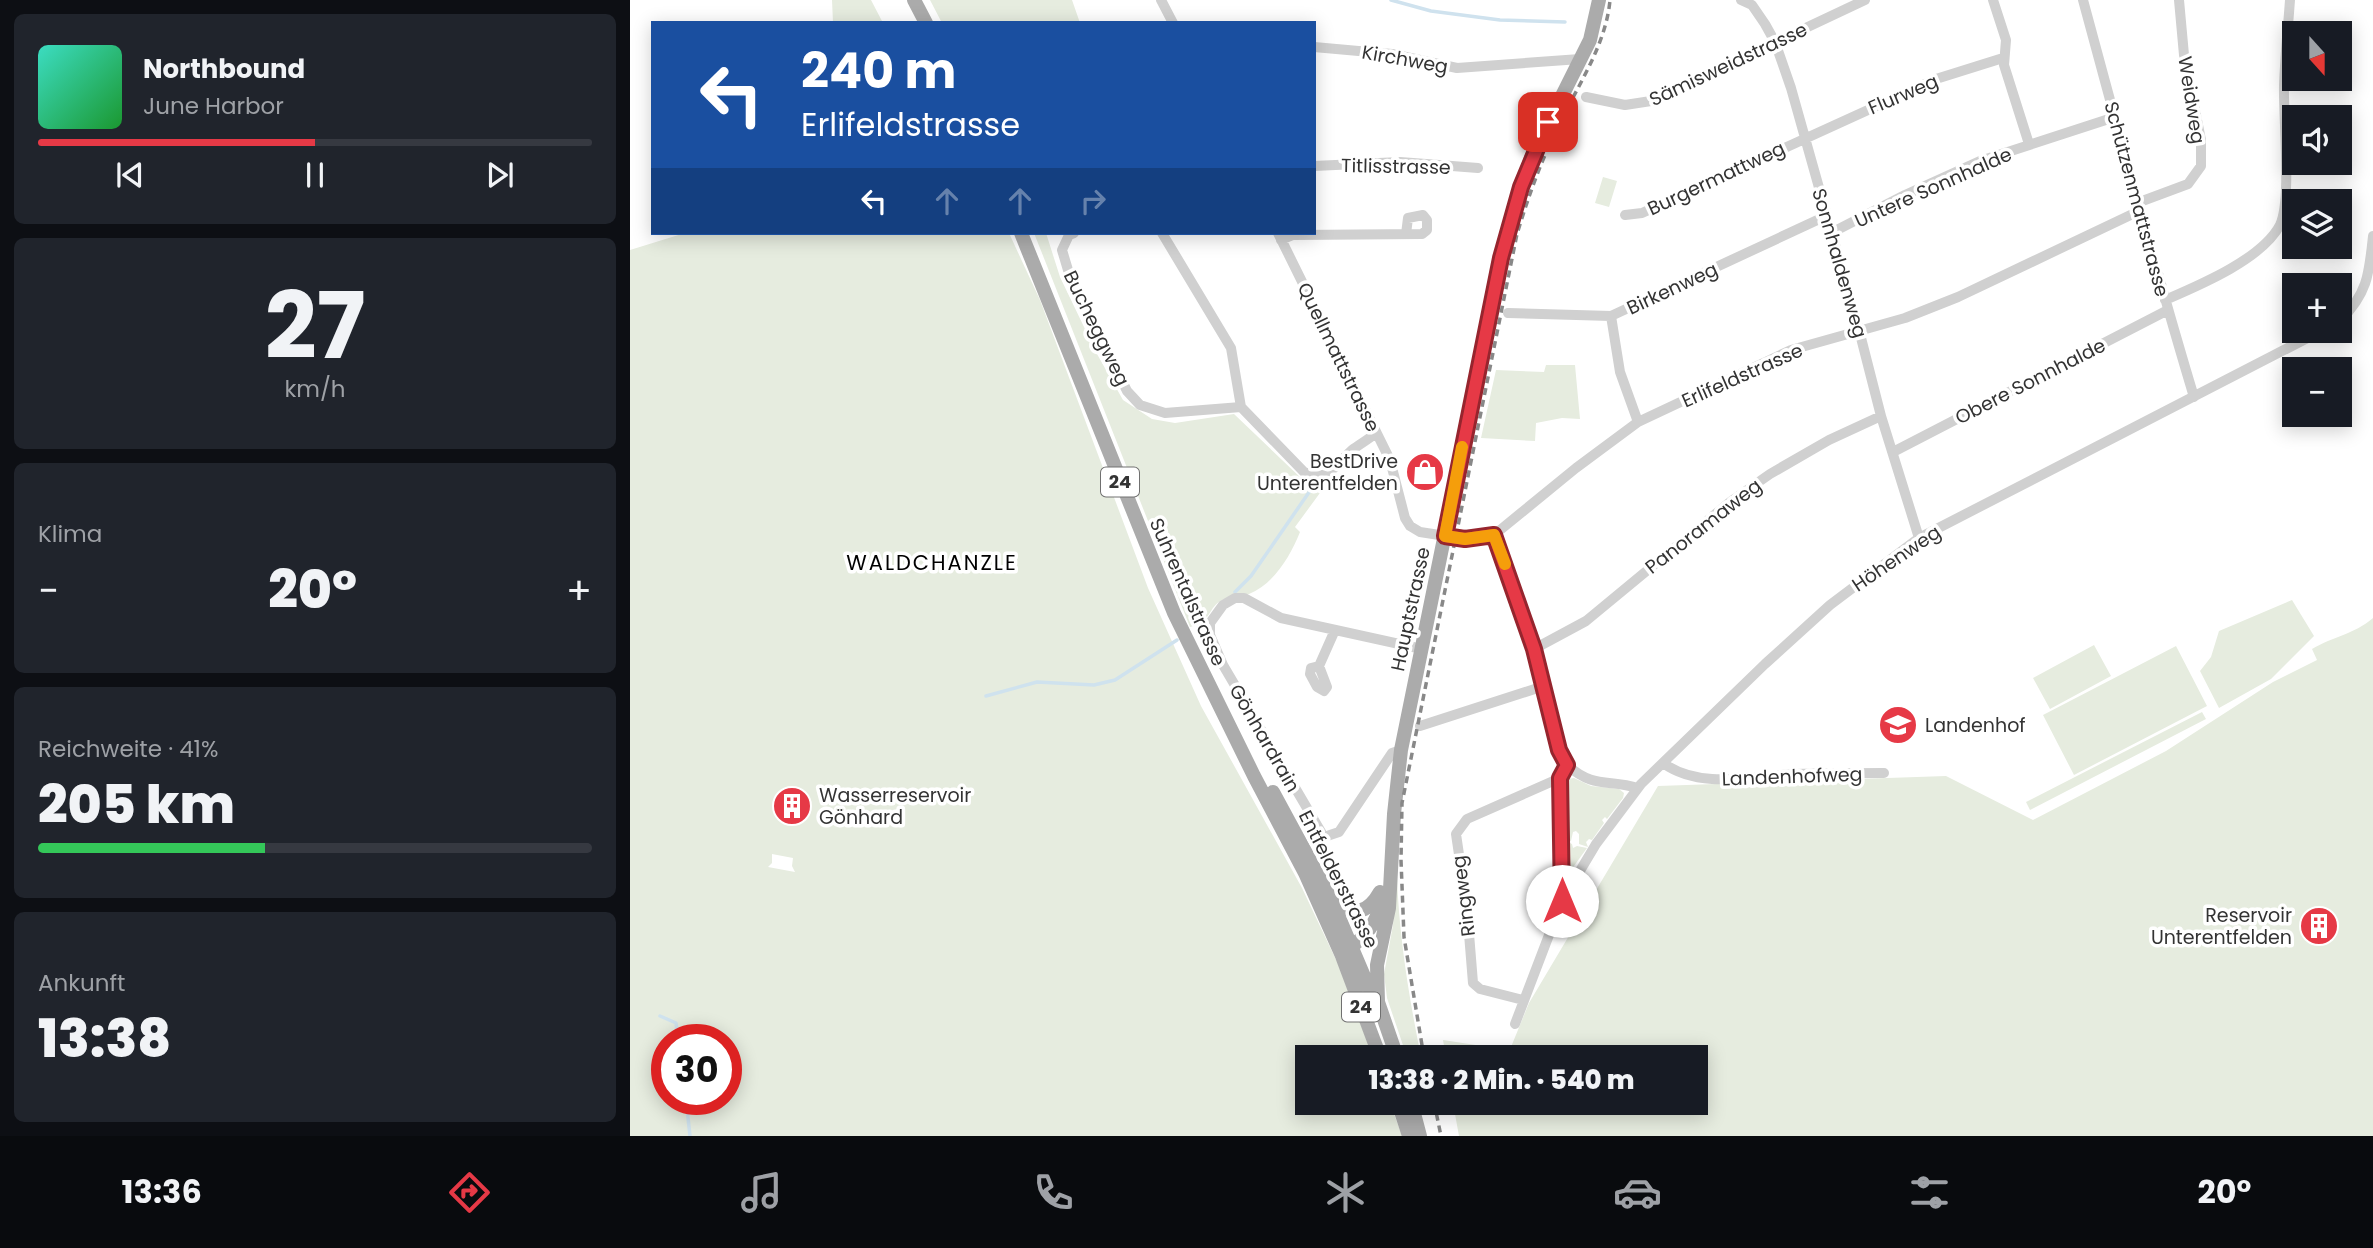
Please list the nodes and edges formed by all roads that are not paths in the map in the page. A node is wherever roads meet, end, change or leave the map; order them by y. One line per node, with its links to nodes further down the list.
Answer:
1 (914, 0): 10 (main road)
2 (1161, 0): 11 (street)
3 (1599, 0): 15 (main road, Hauptstrasse)
4 (1741, 0): 12 (street, Sonnhaldenweg)
5 (1866, 0): 12 (street, Sämisweidstrasse)
6 (1993, 0): 14 (street)
7 (2084, 0): 17 (street, Schützenmattstrasse)
8 (2179, 0): 22 (street, Weidweg)
9 (2290, 0): 33 (street, Obere Sonnhalde)
10 (925, 21)
11 (1172, 21)
12 (1775, 42): 16 (street, Sämisweidstrasse); 18 (street, Sonnhaldenweg)
13 (1316, 47): 15 (street, Kirchweg)
14 (2003, 58): 18 (street, Flurweg); 19 (street)
15 (1580, 59): 46 (main road, Hauptstrasse)
16 (1586, 97)
17 (2115, 117): 19 (street, Untere Sonnhalde); 22 (street, Schützenmattstrasse)
18 (1805, 137): 23 (street, Burgermattweg); 24 (street, Sonnhaldenweg)
19 (2029, 144): 25 (street, Untere Sonnhalde)
20 (1316, 166): 21 (street, Titlisstrasse)
21 (1478, 168)
22 (2138, 207): 33 (street, Schützenmattstrasse); 37 (street, Erlifeldstrasse)
23 (1625, 215)
24 (1826, 216): 25 (street, Sonnhaldenweg); 36 (street, Birkenweg)
25 (1832, 233): 37 (street, Sonnhaldenweg)
26 (1406, 234): 30 (street)
27 (1022, 235): 54 (main road, Suhrentalstrasse / 24)
28 (1069, 235): 40 (street, Bucheggweg)
29 (1163, 235): 40 (street)
30 (1316, 235)
31 (2373, 236): 34 (street)
32 (1279, 237): 43 (street, Quellmattstrasse)
33 (2166, 305): 39 (street, Schützenmattstrasse); 44 (street, Obere Sonnhalde)
34 (2352, 309)
35 (1508, 313): 36 (street, Birkenweg)
36 (1611, 316): 42 (street)
37 (1859, 330): 41 (street, Sonnhaldenweg); 42 (street, Erlifeldstrasse)
38 (2298, 343): 39 (street, Höhenweg)
39 (2194, 397): 47 (street, Höhenweg)
40 (1241, 407): 43 (street)
41 (1881, 416): 44 (street, Sonnhaldenweg); 50 (street, Panoramaweg)
42 (1638, 422): 45 (street, Erlifeldstrasse)
43 (1376, 433): 46 (street, Quellmattstrasse)
44 (1893, 452): 47 (street, Sonnhaldenweg)
45 (1494, 535): 46 (street); 50 (street)
46 (1445, 536): 49 (main road, Hauptstrasse)
47 (1919, 538): 56 (street, Höhenweg)
48 (1335, 630): 49 (street); 51 (street); 55 (street, Gönhardrain)
49 (1422, 649): 55 (main road, Hauptstrasse)
50 (1534, 649): 52 (street)
51 (1319, 666)
52 (1544, 686): 53 (street); 57 (street)
53 (1420, 726)
54 (1229, 727): 62 (main road, Entfelderstrasse / 24); 65 (main road, Suhrentalstrasse / 24)
55 (1401, 750): 61 (main road, Hauptstrasse)
56 (1663, 763): 58 (street, Landenhofweg); 60 (street, Höhenweg)
57 (1567, 765): 59 (street); 60 (street)
58 (1884, 773)
59 (1560, 778): 63 (street); 66 (street, Ringweg)
60 (1638, 788): 63 (street, Höhenweg)
61 (1390, 872): 62 (main road); 64 (main road); 65 (main road)
62 (1332, 901): 65 (main road, Entfelderstrasse / 24)
63 (1562, 901): 66 (street)
64 (1382, 937): 65 (main road); 67 (main road)
65 (1350, 953): 67 (main road, Entfelderstrasse / 24); 69 (main road, Entfelderstrasse / 24)
66 (1523, 1000): 68 (street)
67 (1378, 1002): 70 (main road, Entfelderstrasse / 24)
68 (1515, 1024)
69 (1377, 1045)
70 (1393, 1045)
71 (1402, 1115): 73 (main road)
72 (1414, 1115): 74 (main road)
73 (1409, 1136)
74 (1420, 1136)

